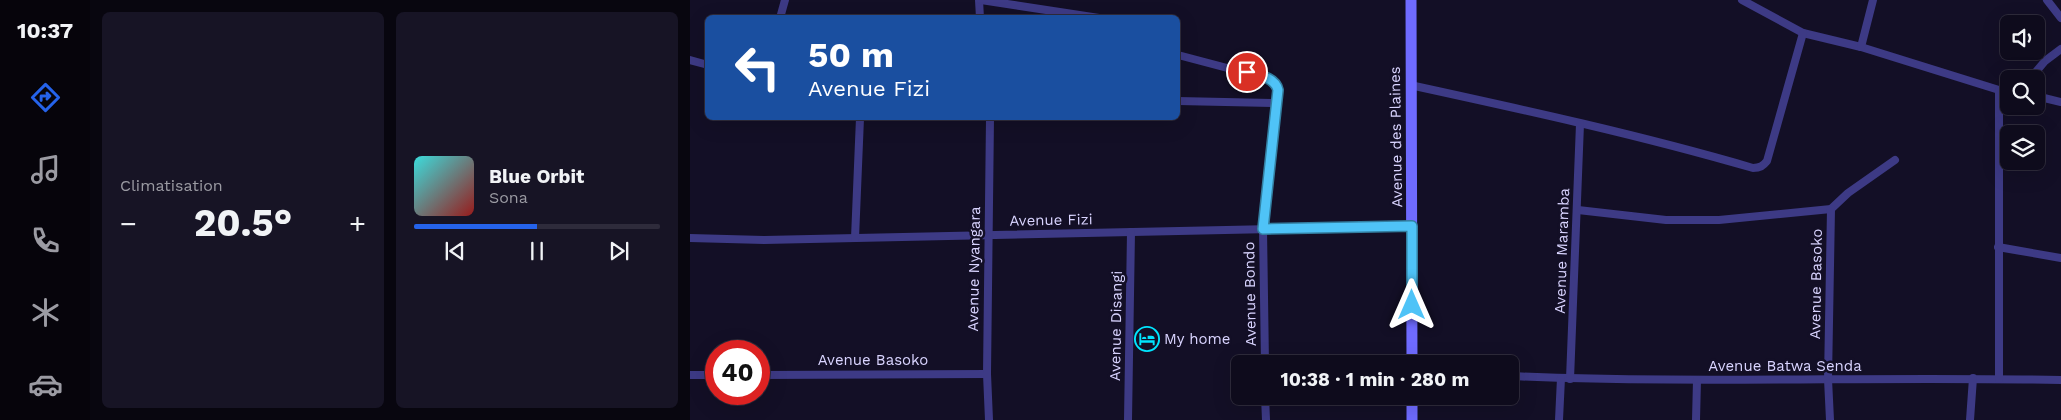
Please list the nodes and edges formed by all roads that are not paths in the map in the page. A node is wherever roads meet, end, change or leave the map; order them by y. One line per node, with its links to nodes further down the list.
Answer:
1 (785, 0): 7 (street)
2 (980, 0): 8 (street); 9 (street)
3 (1411, 0): 18 (street, Avenue des Plaines)
4 (1742, 0): 11 (street)
5 (1873, 0): 12 (street)
6 (2047, 0): 10 (street)
7 (781, 15)
8 (980, 15)
9 (1078, 15)
10 (2061, 18)
11 (1803, 33): 12 (street); 26 (street)
12 (1861, 47): 19 (street)
13 (2061, 48): 17 (street)
14 (1180, 56): 23 (street, Avenue Bondo)
15 (690, 60): 16 (street)
16 (705, 64)
17 (2038, 70)
18 (1410, 85): 26 (street); 30 (street, Avenue des Plaines)
19 (1999, 90): 36 (street)
20 (2045, 98): 22 (street)
21 (1180, 101): 23 (street)
22 (2061, 102)
23 (1277, 103): 31 (street, Avenue Bondo)
24 (860, 120): 35 (street)
25 (990, 120): 33 (street, Avenue Nyangara)
26 (1580, 124): 29 (street, Avenue Maramba)
27 (1895, 160): 28 (street)
28 (1831, 209): 29 (street); 48 (street, Avenue Basoko)
29 (1578, 210): 47 (street, Avenue Maramba)
30 (1412, 226): 31 (street, Avenue Fizi); 39 (street, Avenue des Plaines)
31 (1263, 229): 32 (street, Avenue Fizi); 38 (street, Avenue Bondo)
32 (1131, 232): 33 (street, Avenue Fizi); 55 (street, Avenue Disangi)
33 (988, 235): 35 (street, Avenue Fizi); 40 (street, Avenue Nyangara)
34 (690, 238): 35 (street, Avenue Fizi)
35 (855, 238)
36 (1998, 247): 37 (street); 49 (street)
37 (2061, 258)
38 (1265, 355)
39 (1412, 355)
40 (986, 374): 43 (street, Avenue Basoko); 54 (street, Avenue Nyangara)
41 (690, 375): 42 (street)
42 (705, 375)
43 (770, 375)
44 (1519, 376): 45 (street, Avenue Batwa Senda)
45 (1561, 378): 47 (street, Avenue Batwa Senda); 58 (street)
46 (1973, 378): 48 (street, Avenue Batwa Senda); 49 (street, Avenue Batwa Senda); 61 (street)
47 (1570, 379): 50 (street, Avenue Batwa Senda)
48 (1828, 379): 50 (street, Avenue Batwa Senda); 60 (street, Avenue Basoko)
49 (1999, 379): 51 (street, Avenue Batwa Senda)
50 (1697, 380): 59 (street)
51 (2061, 380)
52 (1266, 405): 56 (street)
53 (1412, 405): 57 (street)
54 (989, 420)
55 (1128, 420)
56 (1266, 420)
57 (1412, 420)
58 (1559, 420)
59 (1696, 420)
60 (1830, 420)
61 (1970, 420)

